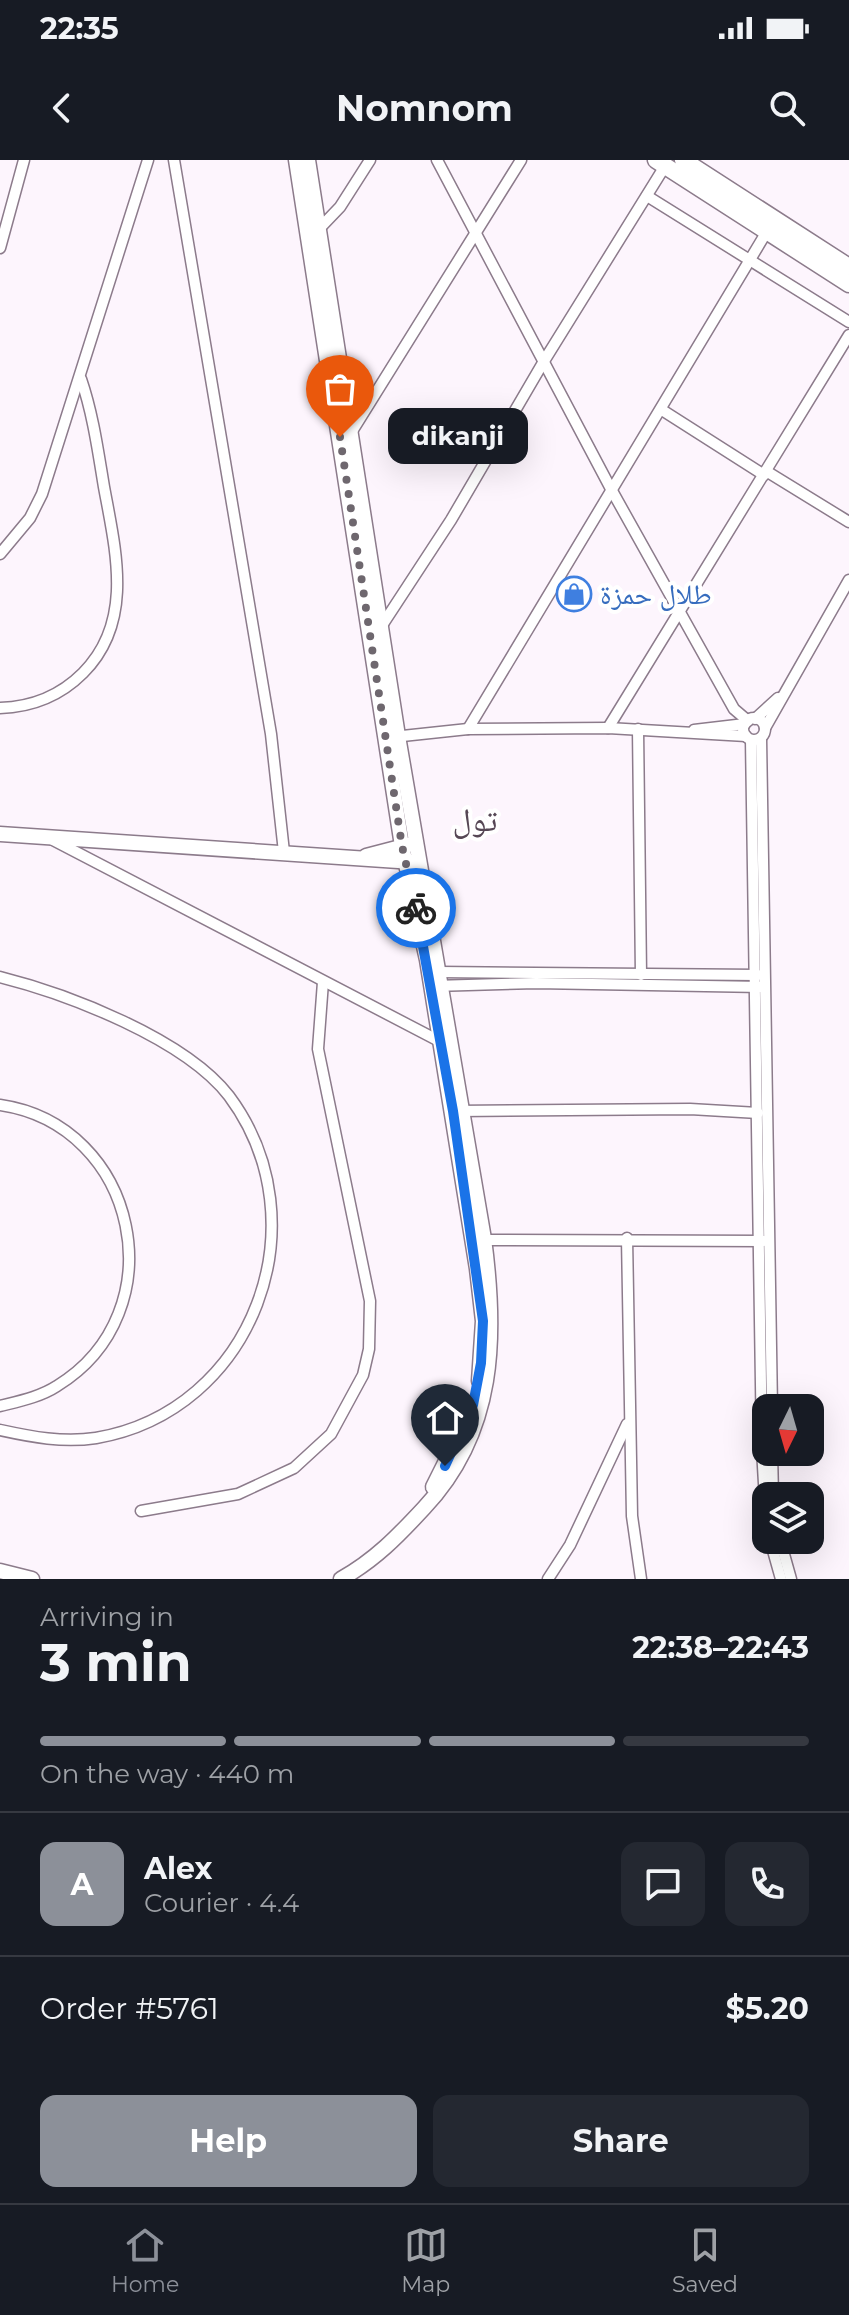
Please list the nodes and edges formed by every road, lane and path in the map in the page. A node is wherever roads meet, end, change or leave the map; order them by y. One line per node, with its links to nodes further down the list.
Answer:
1 (24, 160): 15 (street)
2 (148, 160): 22 (street)
3 (174, 160): 44 (street)
4 (296, 160): 13 (street)
5 (308, 160): 13 (street)
6 (370, 160): 13 (street)
7 (437, 160): 14 (street)
8 (521, 160): 14 (street)
9 (683, 160): 12 (main road)
10 (661, 163): 11 (street); 12 (main road)
11 (647, 196): 16 (street); 21 (street)
12 (771, 225): 16 (street); 17 (main road); 18 (main road)
13 (314, 232): 24 (street)
14 (474, 233): 21 (street); 24 (street)
15 (0, 248)
16 (751, 259): 19 (street); 23 (street)
17 (849, 267)
18 (849, 284)
19 (849, 322)
20 (849, 335): 25 (street)
21 (544, 361): 26 (street); 31 (street)
22 (81, 379): 28 (street); 33 (street)
23 (662, 410): 25 (street); 26 (street)
24 (346, 436): 31 (street)
25 (765, 473): 27 (street); 30 (street)
26 (611, 489): 30 (street); 36 (street)
27 (849, 522)
28 (0, 554)
29 (849, 580): 32 (street)
30 (680, 612): 34 (street); 35 (street)
31 (376, 631): 40 (street)
32 (782, 694): 34 (street); 39 (street)
33 (0, 708)
34 (749, 721): 38 (street); 39 (street); 39 (street)
35 (608, 728): 36 (street); 37 (street)
36 (468, 729): 40 (street)
37 (638, 729): 38 (street); 48 (street)
38 (692, 730): 39 (street)
39 (756, 735): 52 (street)
40 (393, 737): 43 (street)
41 (0, 834): 42 (street)
42 (45, 835): 44 (street); 53 (street)
43 (410, 844): 45 (street); 46 (street); 47 (street)
44 (284, 852): 45 (street)
45 (362, 858): 47 (street)
46 (421, 861): 47 (street); 51 (street)
47 (405, 863): 51 (street)
48 (641, 975): 50 (street); 52 (street)
49 (0, 977): 64 (street)
50 (604, 979): 51 (street); 52 (street)
51 (438, 981): 54 (street); 56 (street)
52 (759, 981): 57 (street); 60 (street)
53 (323, 982): 54 (street); 66 (street)
54 (441, 1042): 56 (street)
55 (0, 1105): 62 (street)
56 (457, 1110): 57 (street); 59 (street)
57 (758, 1113): 60 (street)
58 (627, 1238): 59 (street); 60 (street); 63 (street)
59 (478, 1240): 70 (street)
60 (765, 1241): 61 (street); 65 (street)
61 (771, 1394)
62 (0, 1406)
63 (629, 1419): 73 (street); 74 (street)
64 (0, 1430)
65 (766, 1482)
66 (141, 1511)
67 (774, 1554): 75 (street)
68 (784, 1554): 76 (street)
69 (0, 1571): 71 (street)
70 (356, 1574): 72 (street)
71 (32, 1579)
72 (341, 1579)
73 (548, 1579)
74 (641, 1579)
75 (781, 1579)
76 (791, 1579)

